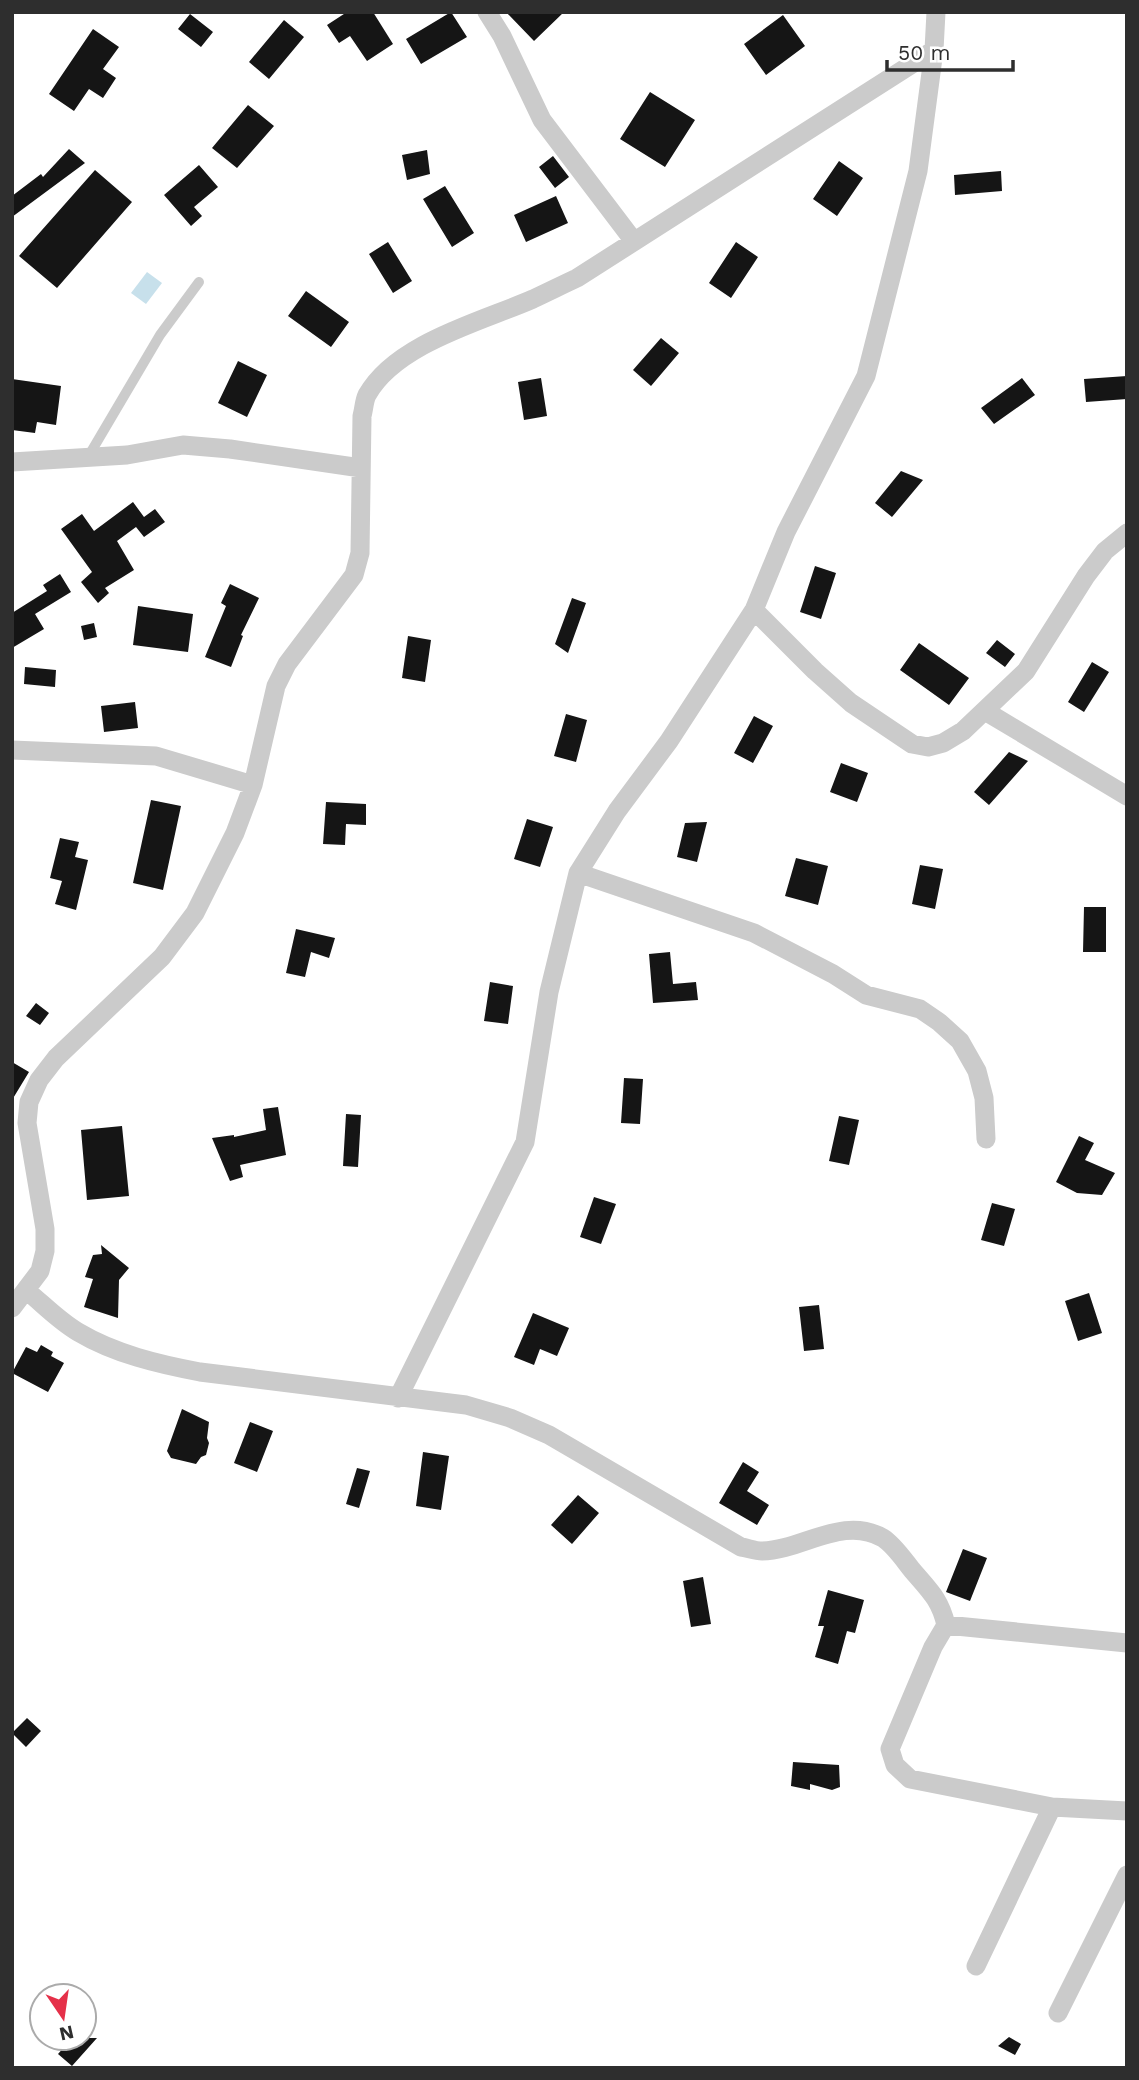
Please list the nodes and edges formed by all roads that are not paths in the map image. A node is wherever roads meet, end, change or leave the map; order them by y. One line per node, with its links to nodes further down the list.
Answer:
1 (488, 12): 4 (street)
2 (936, 12): 3 (street)
3 (934, 50): 4 (street); 10 (street)
4 (633, 240): 8 (street)
5 (199, 282): 6 (lane)
6 (88, 458): 7 (street); 8 (street)
7 (12, 462)
8 (361, 468): 13 (street)
9 (1127, 533): 11 (street)
10 (754, 610): 11 (street); 15 (street)
11 (985, 711): 14 (street)
12 (12, 750): 13 (street)
13 (253, 785): 17 (street)
14 (1127, 796)
15 (578, 873): 16 (street); 19 (street)
16 (986, 1139)
17 (27, 1290): 18 (street); 19 (street)
18 (12, 1308)
19 (398, 1398): 20 (street)
20 (946, 1625): 21 (street); 22 (street)
21 (1127, 1643)
22 (1052, 1807): 23 (street); 25 (street)
23 (1127, 1811)
24 (1127, 1875): 26 (street)
25 (976, 1966)
26 (1058, 2013)

